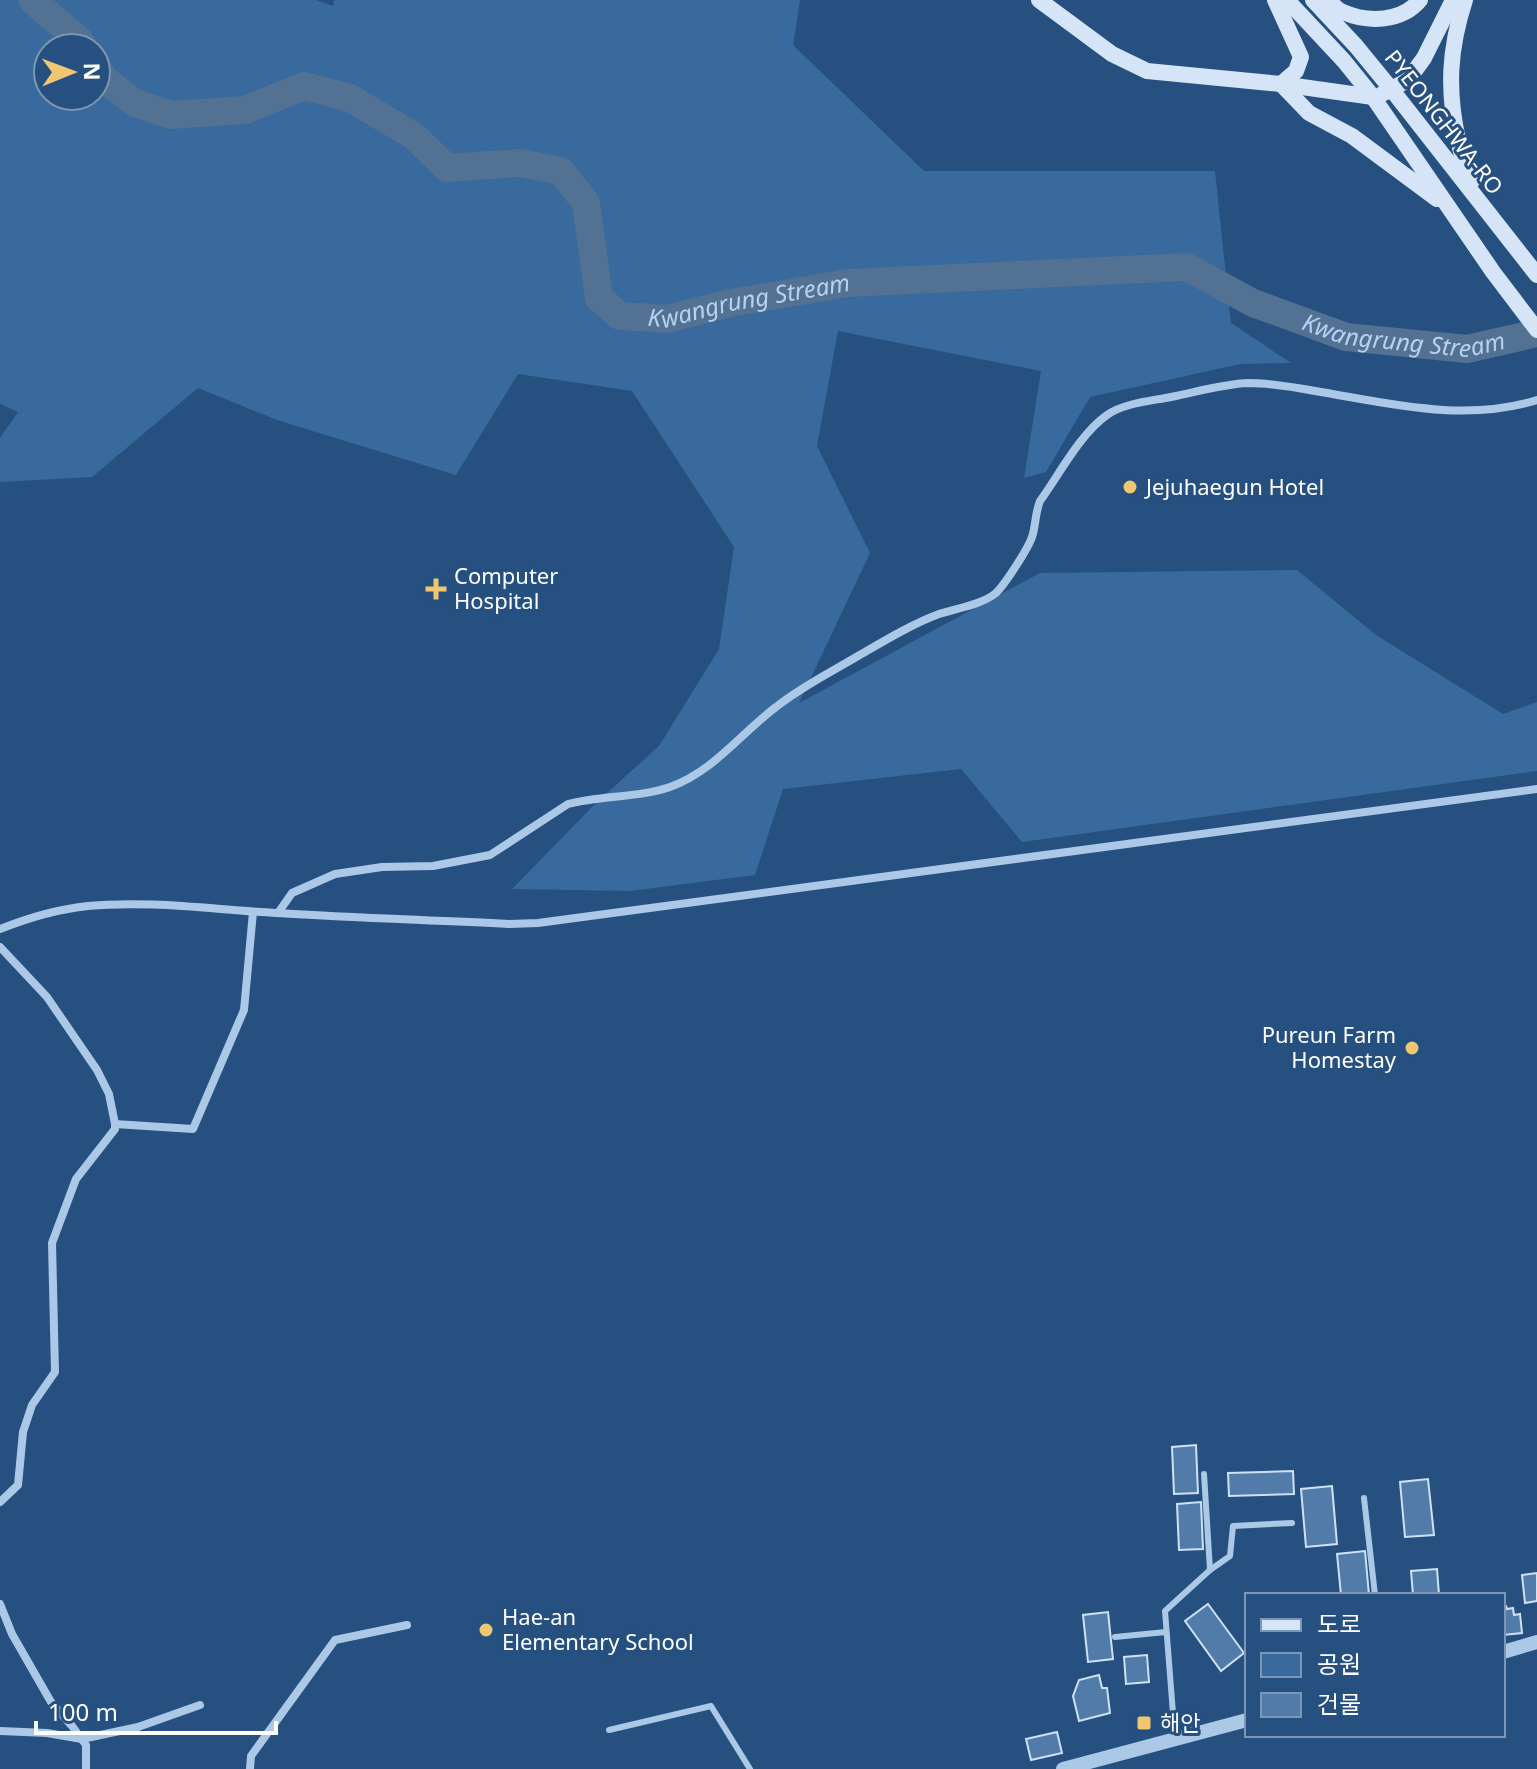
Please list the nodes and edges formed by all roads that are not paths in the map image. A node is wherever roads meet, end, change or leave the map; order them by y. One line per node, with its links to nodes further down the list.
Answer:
1 (1039, 0): 9 (main road)
2 (1275, 0): 9 (main road)
3 (1287, 0): 11 (main road, PYEONGHWA-RO)
4 (1313, 0): 10 (main road, PYEONGHWA-RO)
5 (1329, 0): 6 (main road)
6 (1420, 0)
7 (1453, 0): 10 (main road)
8 (1465, 0): 13 (main road)
9 (1281, 84): 11 (main road); 12 (main road)
10 (1392, 90): 11 (main road); 13 (main road, PYEONGHWA-RO)
11 (1373, 97): 12 (main road, PYEONGHWA-RO)
12 (1449, 208): 15 (main road, PYEONGHWA-RO)
13 (1509, 240): 14 (main road, PYEONGHWA-RO)
14 (1537, 275)
15 (1537, 330)
16 (1537, 400): 19 (street)
17 (1537, 789): 19 (street)
18 (253, 912): 19 (street); 20 (street); 22 (street)
19 (278, 913)
20 (0, 929)
21 (0, 947): 22 (street)
22 (115, 1124): 25 (street)
23 (1204, 1474): 27 (lane)
24 (1364, 1498): 28 (lane)
25 (0, 1502)
26 (1292, 1523): 27 (lane)
27 (1210, 1570): 31 (lane)
28 (1375, 1593)
29 (0, 1604): 39 (street)
30 (407, 1625): 42 (street)
31 (1166, 1632): 32 (lane); 40 (lane)
32 (1115, 1637)
33 (1537, 1642): 34 (street)
34 (1505, 1651)
35 (200, 1705): 39 (street)
36 (1245, 1721): 40 (street)
37 (609, 1730): 43 (lane)
38 (0, 1731): 39 (street)
39 (82, 1739): 41 (street)
40 (1175, 1739): 44 (street)
41 (86, 1769)
42 (250, 1769)
43 (750, 1769)
44 (1063, 1769)

